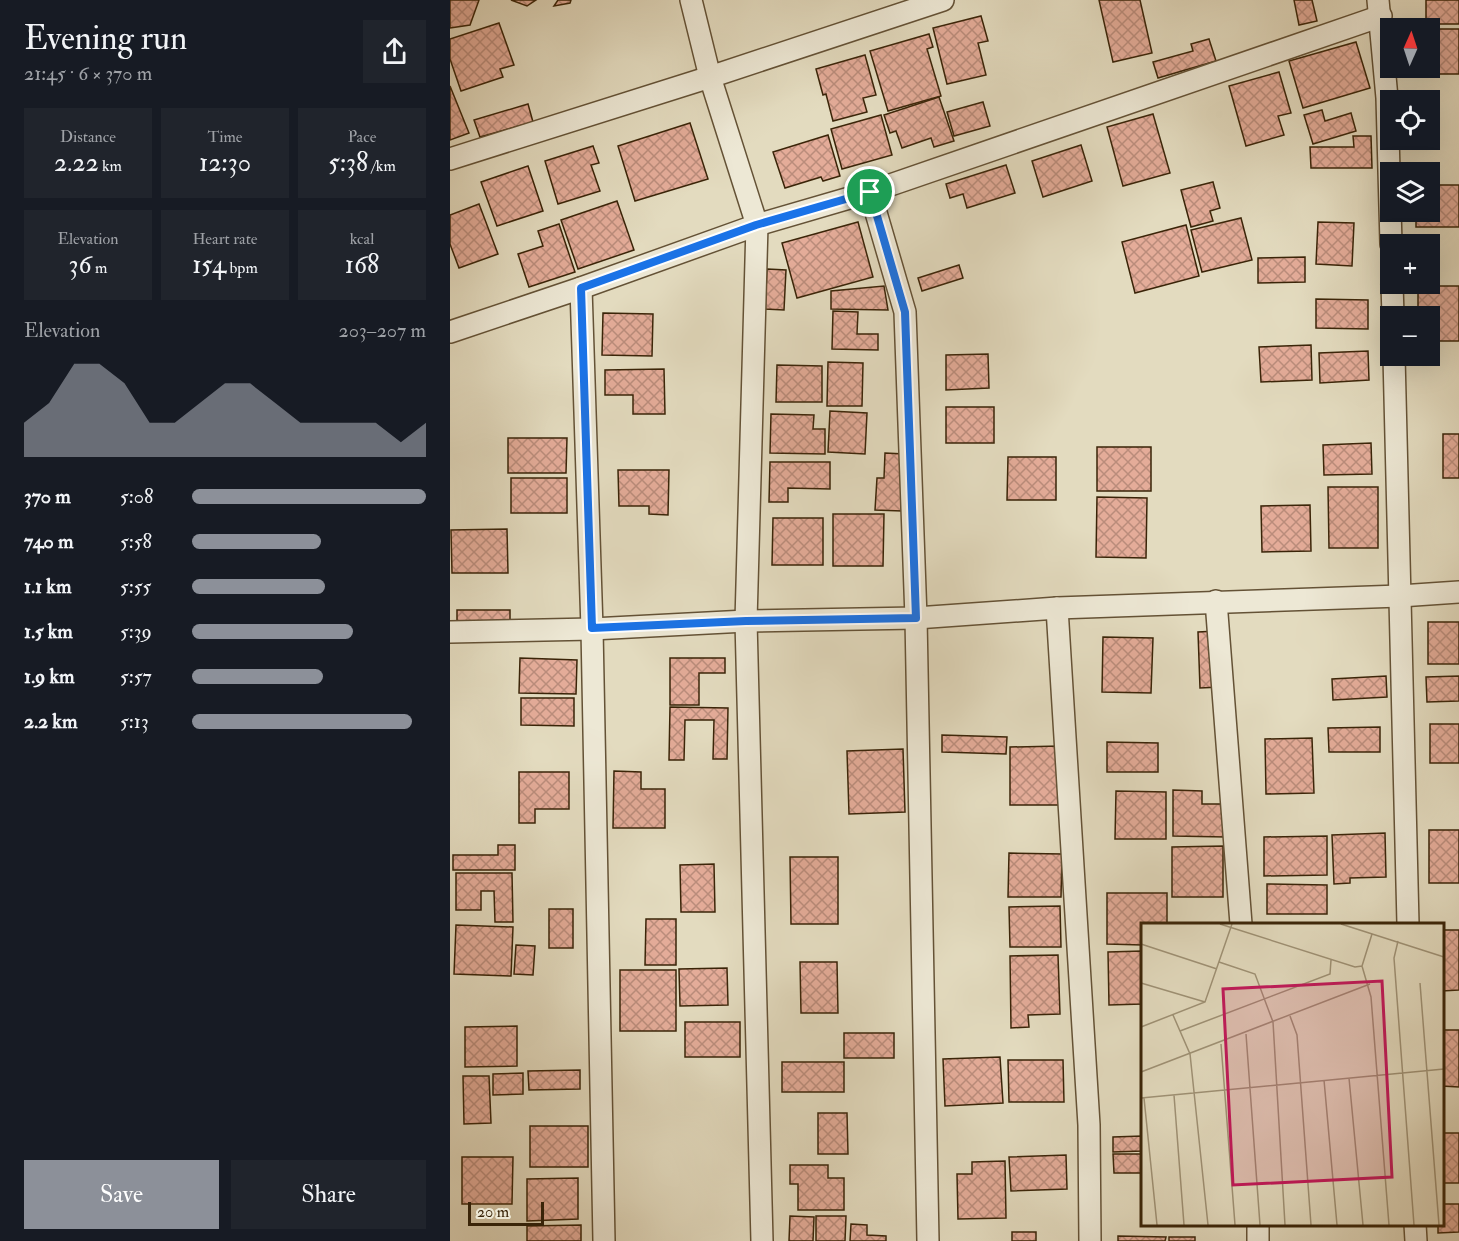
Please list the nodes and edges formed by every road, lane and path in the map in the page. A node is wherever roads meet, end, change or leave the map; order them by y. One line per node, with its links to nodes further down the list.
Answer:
1 (690, 0): 4 (street)
2 (943, 0): 4 (street)
3 (1380, 8): 6 (street); 8 (street)
4 (710, 77): 5 (street); 7 (street)
5 (450, 159)
6 (870, 192): 7 (street); 16 (street)
7 (756, 225): 9 (street); 17 (street)
8 (1391, 234)
9 (581, 288): 10 (street); 18 (street)
10 (450, 332)
11 (1394, 366): 13 (street)
12 (1459, 592): 13 (street)
13 (1400, 596): 14 (street); 21 (street)
14 (1216, 601): 15 (street); 20 (street)
15 (1057, 608): 16 (street); 26 (street)
16 (916, 618): 17 (street); 25 (street)
17 (746, 621): 18 (street); 24 (street)
18 (592, 628): 19 (street); 23 (street)
19 (450, 632)
20 (1241, 923)
21 (1408, 923)
22 (1415, 1226): 27 (street)
23 (604, 1241)
24 (762, 1241)
25 (928, 1241)
26 (1090, 1241)
27 (1416, 1241)

